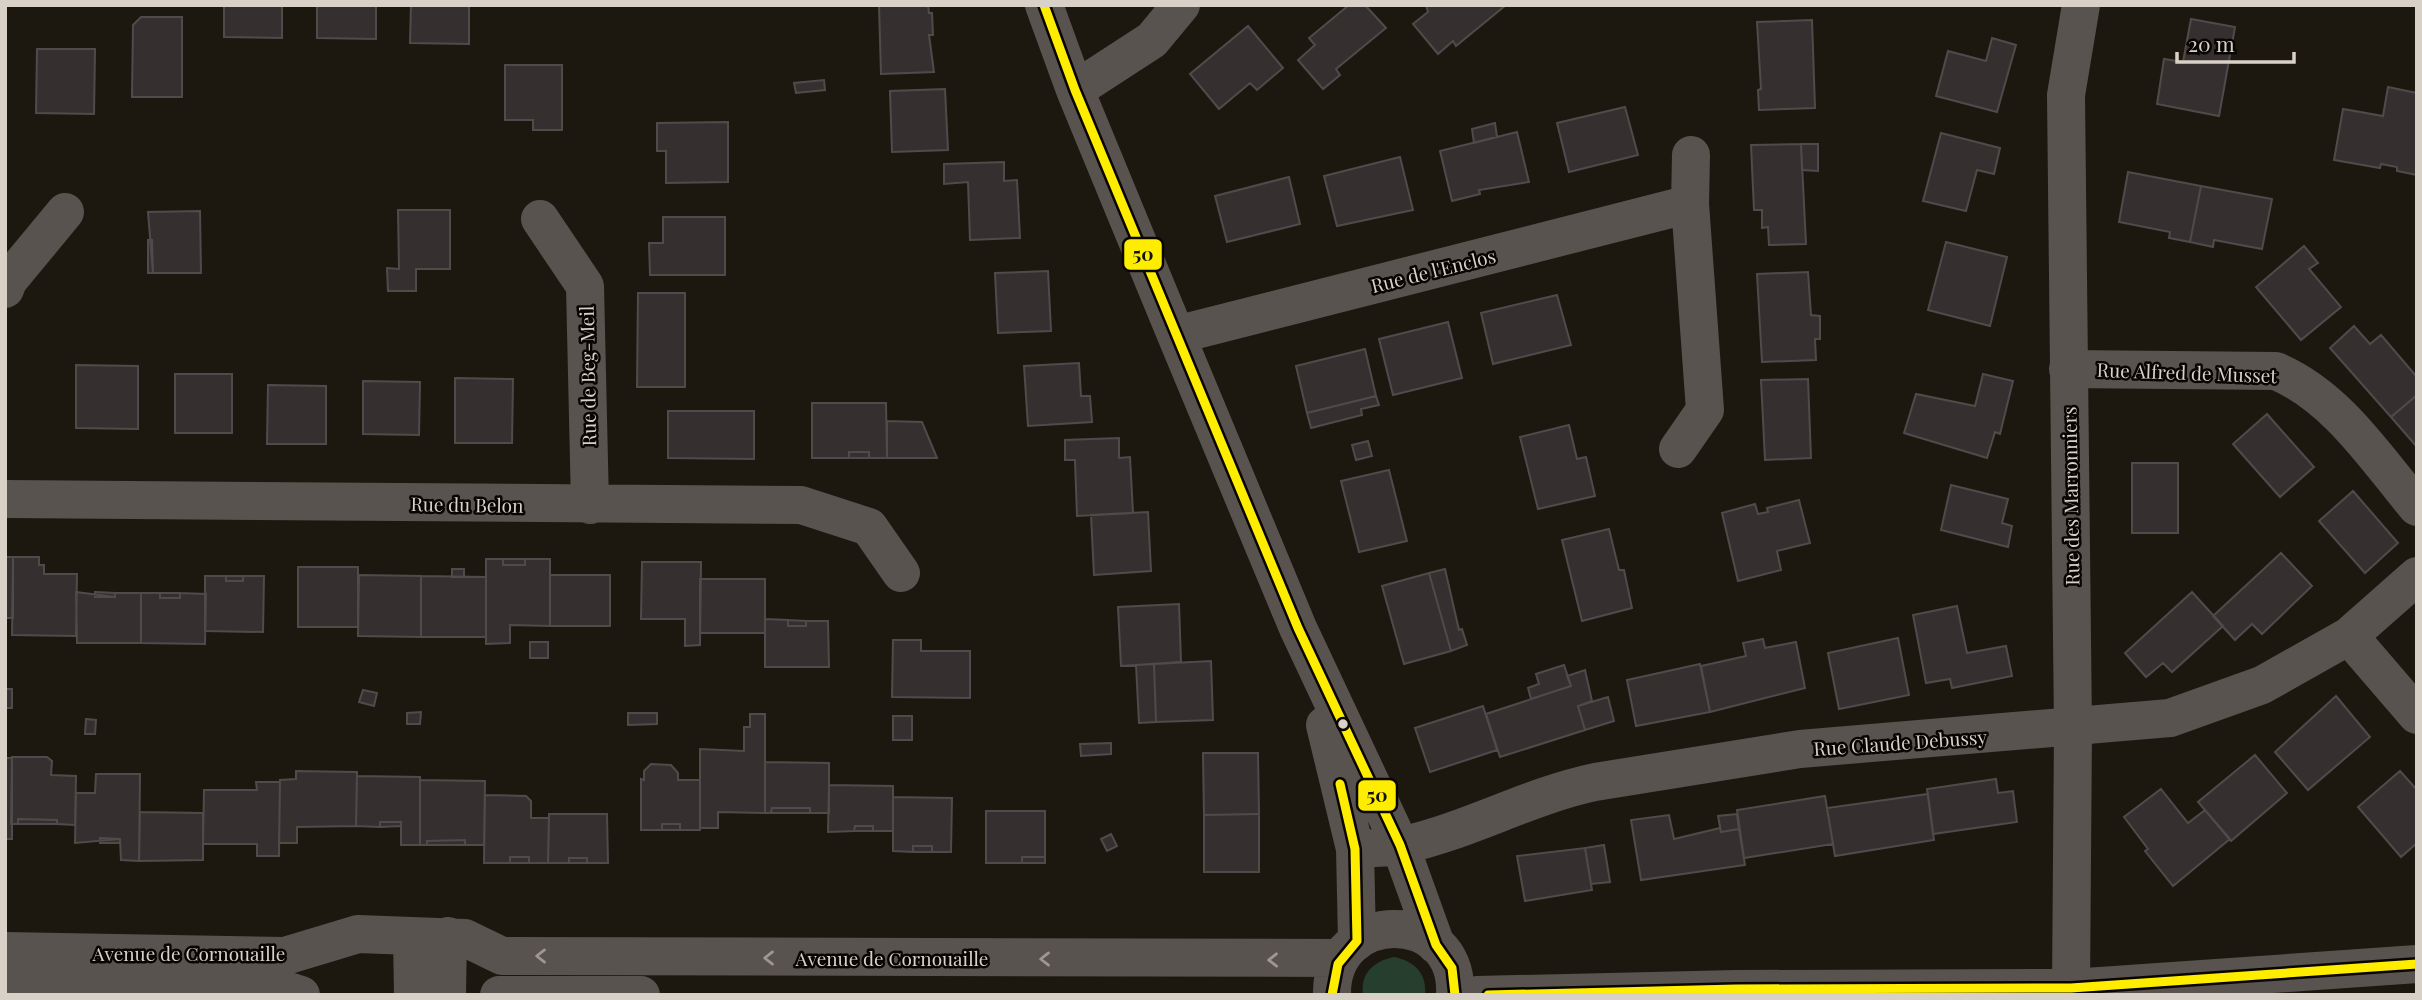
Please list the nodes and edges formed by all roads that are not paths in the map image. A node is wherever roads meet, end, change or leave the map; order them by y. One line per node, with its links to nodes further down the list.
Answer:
1 (1044, 5): 4 (street)
2 (1181, 5): 4 (street)
3 (2081, 5): 11 (street, Rue des Marronniers)
4 (1075, 90): 10 (street)
5 (1691, 155): 6 (street)
6 (1690, 204): 10 (street, Rue de l'Enclos); 12 (street)
7 (65, 212): 9 (street)
8 (540, 219): 14 (street, Rue de Beg-Meil)
9 (5, 289)
10 (1176, 335): 18 (street)
11 (2068, 369): 15 (street, Rue Alfred de Musset); 21 (street, Rue des Marronniers)
12 (1678, 449)
13 (5, 499): 14 (street, Rue du Belon)
14 (590, 505): 16 (street, Rue du Belon)
15 (2417, 507)
16 (901, 573)
17 (2417, 576): 19 (street, Rue Claude Debussy)
18 (1298, 628): 22 (street); 23 (street)
19 (2349, 636): 20 (street); 21 (street, Rue Claude Debussy)
20 (2417, 715)
21 (2073, 729): 22 (street, Rue Claude Debussy); 31 (street, Rue des Marronniers)
22 (1400, 845): 23 (street, Rue Claude Debussy); 25 (street)
23 (1355, 849): 26 (street)
24 (430, 937): 26 (street, Avenue de Cornouaille, one-way to 24); 27 (street, Avenue de Cornouaille); 33 (street); 34 (street)
25 (1436, 945): 26 (street); 38 (street)
26 (1349, 949): 37 (street)
27 (5, 951)
28 (2417, 964): 29 (street)
29 (2233, 986): 31 (street)
30 (5, 987): 32 (street, Avenue de Cornouaille)
31 (2071, 988): 39 (street)
32 (301, 995)
33 (413, 995)
34 (447, 995)
35 (499, 995): 36 (street)
36 (642, 995)
37 (1332, 995)
38 (1455, 995)
39 (1477, 995)

